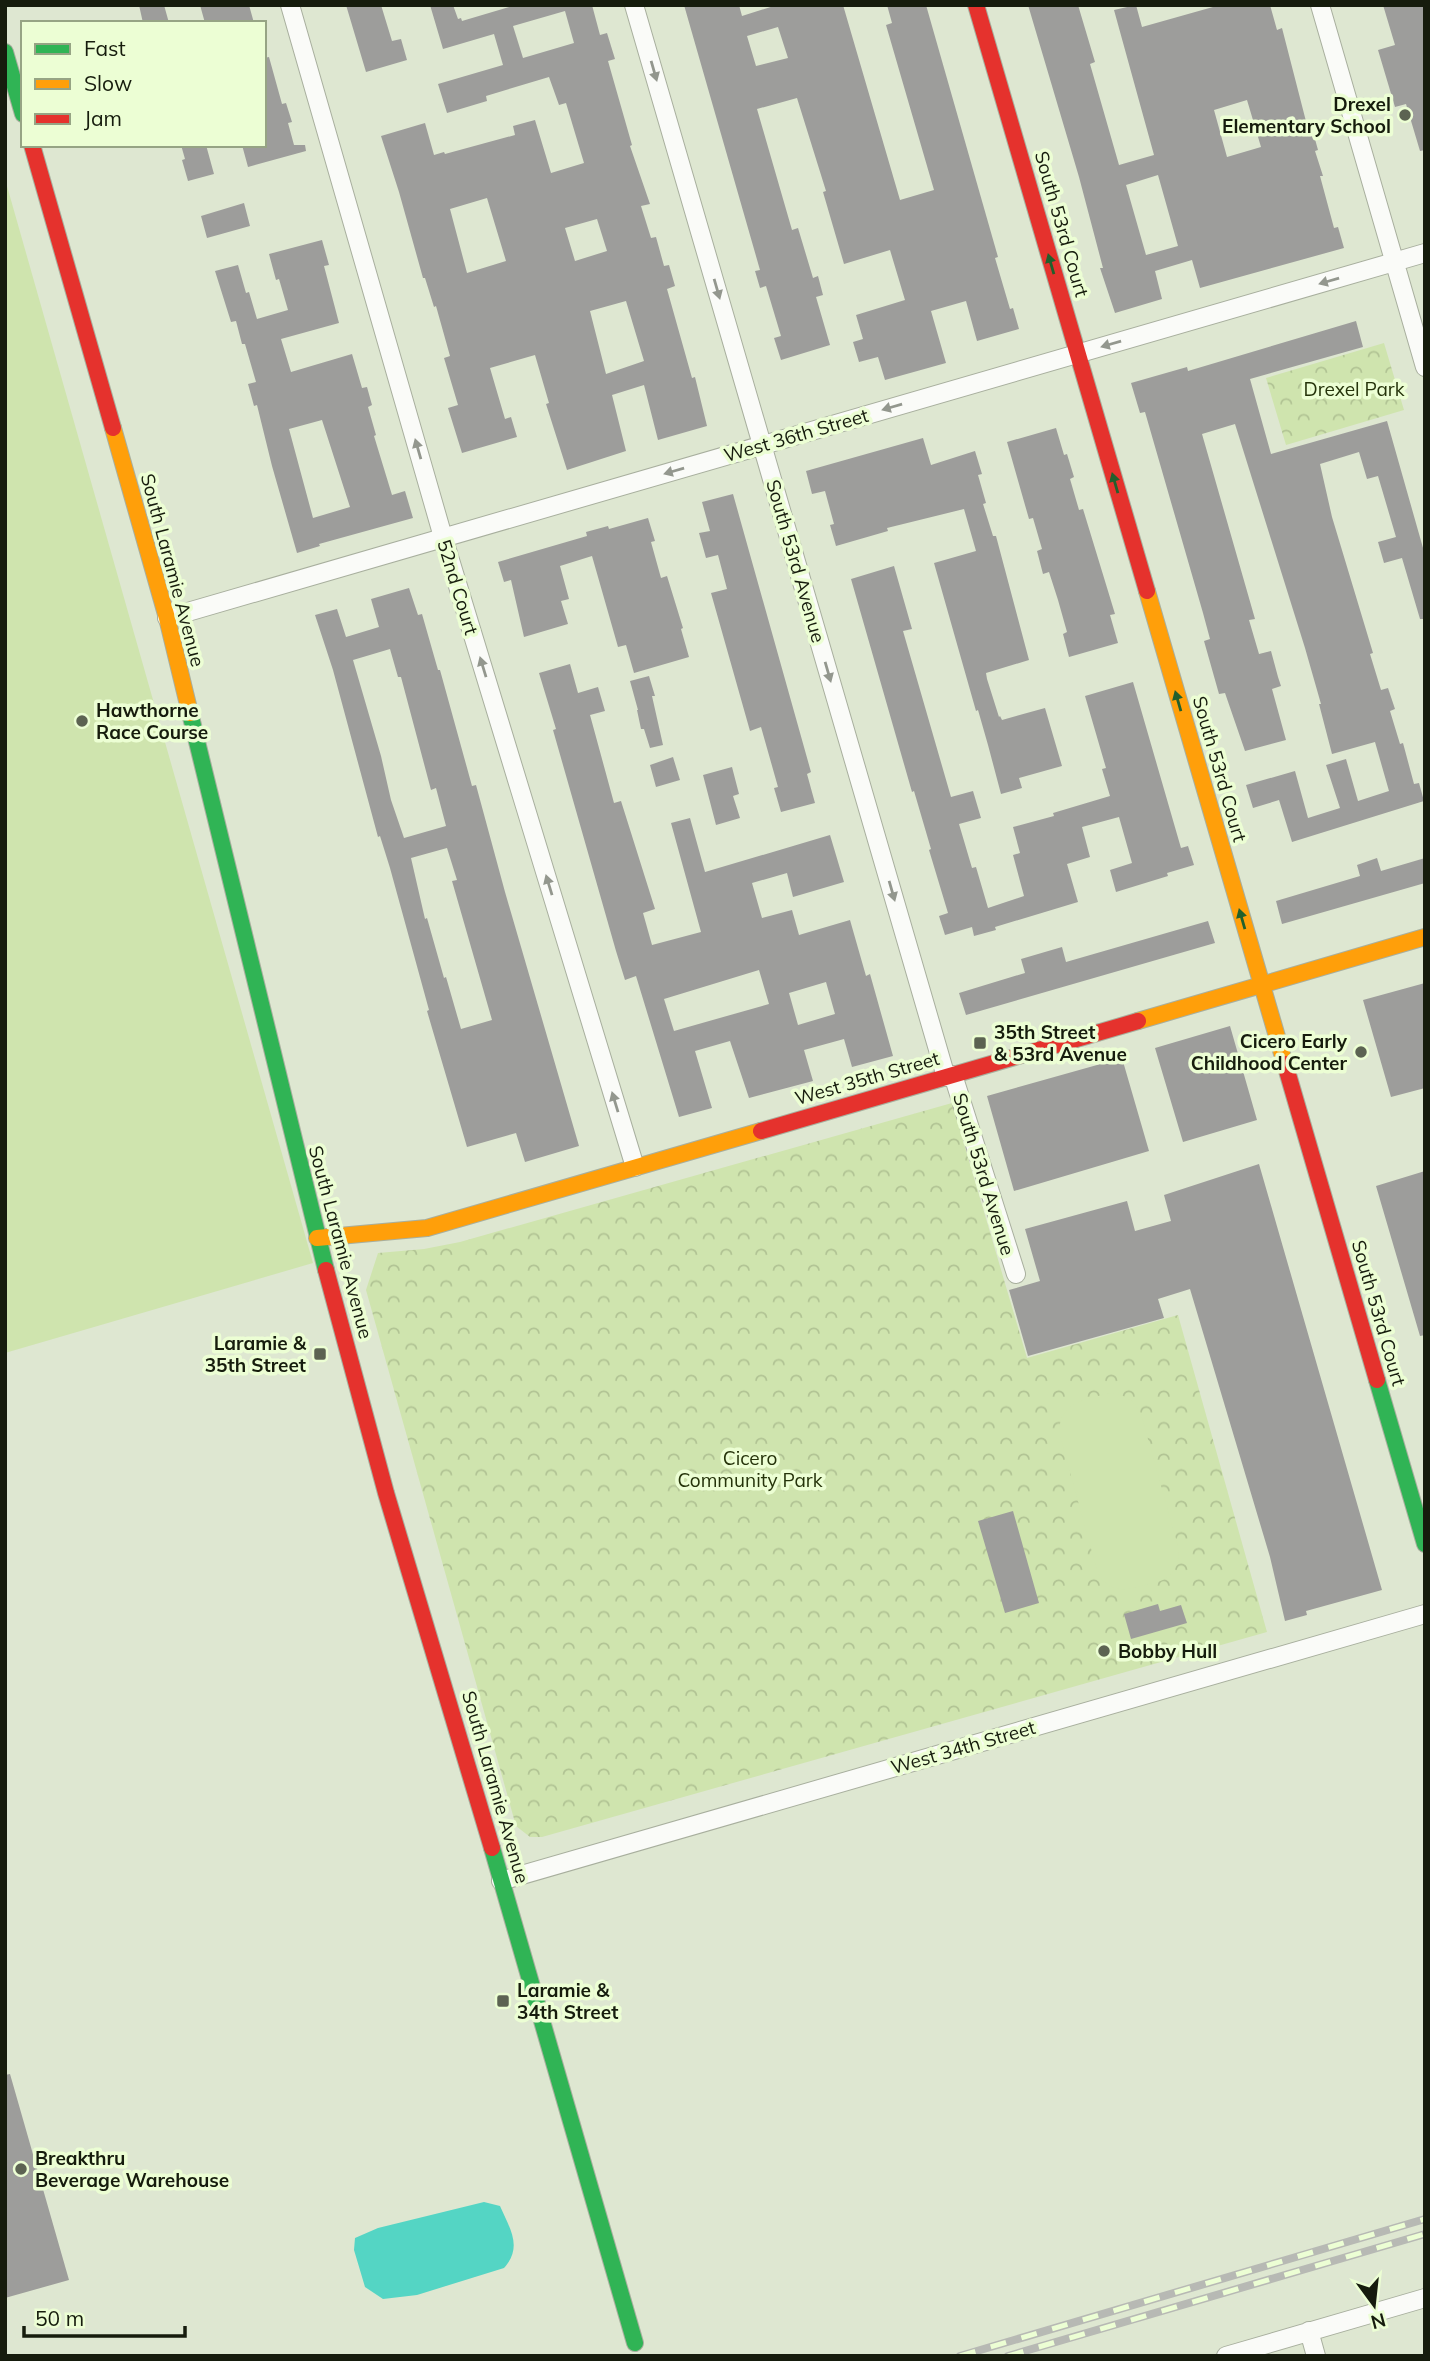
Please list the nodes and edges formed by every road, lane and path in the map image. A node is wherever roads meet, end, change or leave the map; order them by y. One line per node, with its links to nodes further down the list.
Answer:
1 (290, 5): 13 (street, 52nd Court, one-way to 1)
2 (635, 5): 12 (street, South 53rd Avenue, one-way to 12)
3 (976, 5): 10 (street, South 53rd Court, one-way to 3)
4 (1320, 5): 9 (street)
5 (5, 52): 6 (street)
6 (21, 107)
7 (33, 147): 14 (street, South Laramie Avenue)
8 (1425, 253): 9 (street, West 36th Street)
9 (1395, 262): 10 (street, West 36th Street, one-way to 10); 11 (street)
10 (1077, 354): 12 (street, West 36th Street, one-way to 12); 16 (street, South 53rd Court, one-way to 10)
11 (1425, 367)
12 (762, 445): 13 (street, West 36th Street, one-way to 13); 17 (street, South 53rd Avenue, one-way to 17)
13 (443, 537): 14 (street, West 36th Street); 18 (street, 52nd Court, one-way to 13)
14 (167, 618): 19 (street, South Laramie Avenue)
15 (1425, 937): 16 (street, West 35th Street)
16 (1261, 985): 17 (street, West 35th Street); 21 (street, South 53rd Court)
17 (949, 1076): 18 (street, West 35th Street); 20 (street, South 53rd Avenue)
18 (635, 1167): 19 (street, West 35th Street)
19 (317, 1238): 23 (street, South Laramie Avenue)
20 (1016, 1274)
21 (1425, 1544)
22 (1425, 1614): 23 (street, West 34th Street)
23 (502, 1881): 26 (street, South Laramie Avenue)
24 (1425, 2298): 25 (street)
25 (1309, 2332): 27 (street); 28 (street)
26 (635, 2343)
27 (1226, 2356)
28 (1316, 2356)

